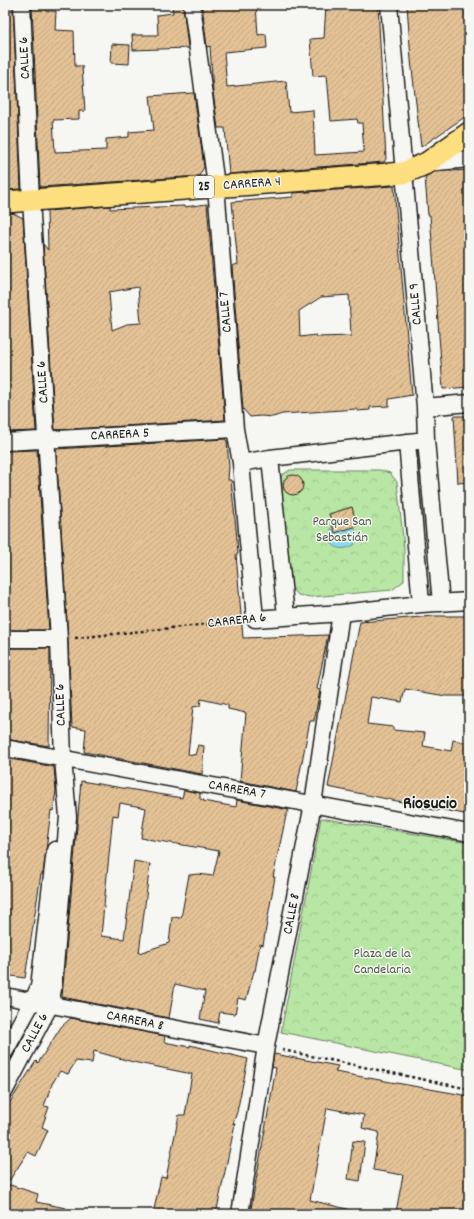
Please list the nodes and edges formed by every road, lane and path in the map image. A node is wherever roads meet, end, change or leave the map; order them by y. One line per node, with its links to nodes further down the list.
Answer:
1 (22, 5): 9 (street, CALLE 6)
2 (192, 5): 8 (street, CALLE 7)
3 (389, 5): 7 (street, CALLE 9)
4 (469, 133): 6 (main road, 25)
5 (469, 159): 6 (street)
6 (427, 164): 7 (main road, 25)
7 (404, 173): 8 (main road, CARRERA 4 / 25); 12 (street, CALLE 9)
8 (216, 186): 9 (main road, CARRERA 4 / 25); 13 (street, CALLE 7)
9 (31, 200): 10 (main road, CARRERA 4 / 25); 14 (street, CALLE 6)
10 (5, 202)
11 (469, 403): 12 (street)
12 (425, 407): 15 (street, CALLE 9)
13 (235, 429): 14 (street, CARRERA 5); 19 (street, CALLE 7)
14 (46, 439): 16 (street, CARRERA 5); 27 (street, CALLE 6)
15 (426, 440): 17 (street); 21 (street, CALLE 9)
16 (5, 442)
17 (407, 442): 18 (street); 22 (street)
18 (270, 458): 19 (street); 24 (street)
19 (241, 463): 25 (street, CALLE 7)
20 (469, 601): 21 (street, CARRERA 6)
21 (441, 603): 22 (street, CARRERA 6)
22 (421, 604): 23 (street, CARRERA 6)
23 (342, 613): 24 (street, CARRERA 6); 30 (street, CALLE 8)
24 (286, 616): 25 (street, CARRERA 6)
25 (255, 619): 27 (path, CARRERA 6)
26 (5, 639): 27 (street)
27 (59, 639): 29 (street, CALLE 6)
28 (5, 748): 29 (street, CARRERA 7)
29 (63, 759): 30 (street, CARRERA 7); 33 (street, CALLE 6); 34 (street, CALLE 6)
30 (313, 804): 31 (street, CARRERA 7); 35 (street, CALLE 8)
31 (469, 833)
32 (5, 996): 33 (street, CARRERA 8)
33 (32, 1002): 34 (street, CARRERA 8); 36 (street, CALLE 6)
34 (50, 1006): 35 (street, CARRERA 8); 38 (street, CALLE 6)
35 (266, 1046): 37 (path); 39 (street, CALLE 8)
36 (5, 1051)
37 (469, 1089)
38 (5, 1090)
39 (240, 1214)

